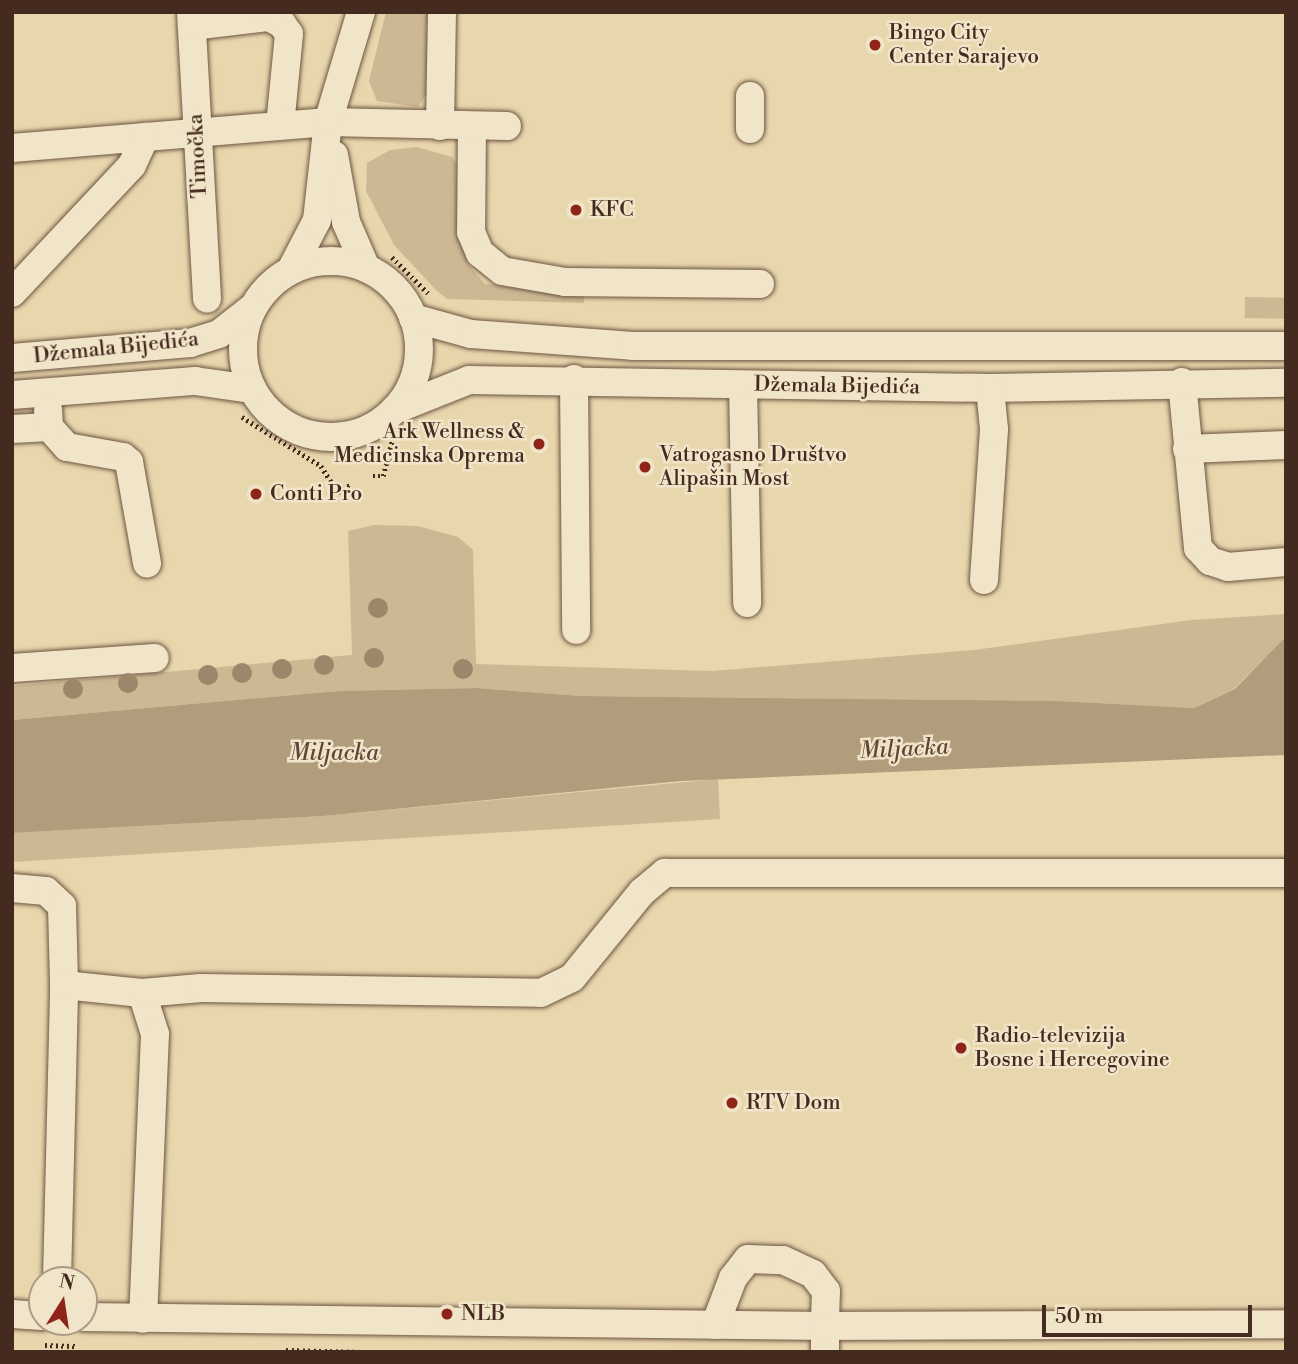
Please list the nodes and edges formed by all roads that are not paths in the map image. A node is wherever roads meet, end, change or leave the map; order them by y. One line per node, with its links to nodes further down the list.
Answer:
1 (361, 12): 5 (street)
2 (442, 12): 7 (street)
3 (192, 19): 6 (street); 9 (street, Timočka)
4 (750, 96): 8 (street)
5 (328, 122): 6 (street); 7 (street); 12 (street); 13 (street)
6 (280, 125): 9 (street)
7 (440, 126): 14 (street)
8 (750, 129)
9 (196, 132): 10 (street); 16 (street, Timočka)
10 (145, 138): 11 (street); 15 (street)
11 (12, 148)
12 (378, 262): 13 (street, Džemala Bijedića); 18 (street, Džemala Bijedića)
13 (291, 270): 17 (street, Džemala Bijedića)
14 (761, 284)
15 (12, 293)
16 (206, 299)
17 (252, 308): 20 (street, Džemala Bijedića); 26 (street, Džemala Bijedića)
18 (413, 318): 19 (street, Džemala Bijedića); 29 (street, Džemala Bijedića)
19 (1286, 346)
20 (12, 358)
21 (574, 379): 24 (street, Džemala Bijedića); 29 (street, Džemala Bijedića); 38 (street)
22 (1182, 382): 23 (street, Džemala Bijedića); 25 (street, Džemala Bijedića); 33 (street)
23 (1286, 383)
24 (743, 385): 25 (street, Džemala Bijedića); 37 (street)
25 (990, 388): 36 (street)
26 (252, 389): 27 (street, Džemala Bijedića); 29 (street, Džemala Bijedića)
27 (48, 391): 28 (street, Džemala Bijedića); 30 (street)
28 (12, 395)
29 (394, 410)
30 (49, 427): 31 (street); 35 (street)
31 (12, 429)
32 (1286, 445): 33 (street)
33 (1187, 449): 34 (street)
34 (1286, 562)
35 (147, 563)
36 (984, 580)
37 (747, 603)
38 (576, 630)
39 (155, 658): 40 (street)
40 (12, 668)
41 (1286, 873): 44 (street)
42 (12, 888): 43 (street)
43 (64, 985): 44 (street); 45 (street)
44 (142, 993): 47 (street)
45 (57, 1266)
46 (98, 1317): 47 (street)
47 (143, 1319): 49 (street)
48 (1286, 1324): 50 (street)
49 (715, 1325): 50 (street); 50 (street)
50 (825, 1339)

